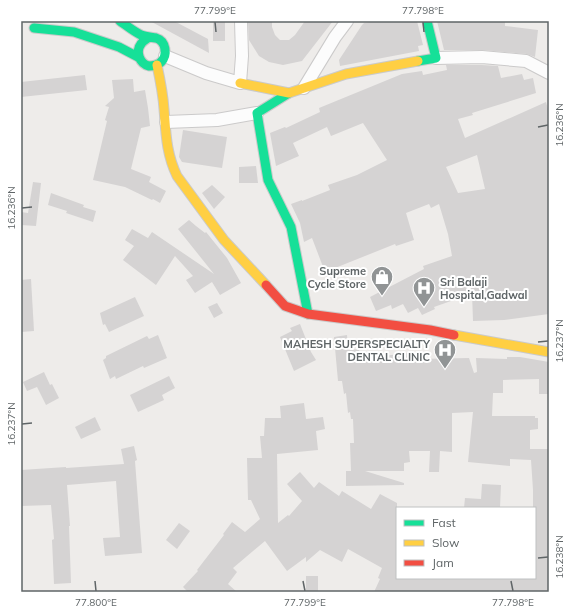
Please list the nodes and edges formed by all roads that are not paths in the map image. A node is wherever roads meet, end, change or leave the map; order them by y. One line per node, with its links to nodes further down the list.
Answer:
1 (49, 21): 7 (main road)
2 (120, 21): 6 (main road)
3 (241, 21): 11 (street)
4 (347, 21): 12 (street)
5 (427, 21): 8 (main road)
6 (148, 38): 7 (main road); 9 (main road)
7 (138, 57): 9 (main road)
8 (436, 58): 10 (street); 12 (main road)
9 (161, 60): 11 (street); 15 (main road)
10 (549, 74)
11 (240, 83): 13 (main road)
12 (304, 88): 13 (main road)
13 (289, 92): 14 (main road)
14 (257, 113): 15 (street); 16 (main road)
15 (166, 122): 16 (main road)
16 (308, 314): 17 (main road)
17 (549, 352)

